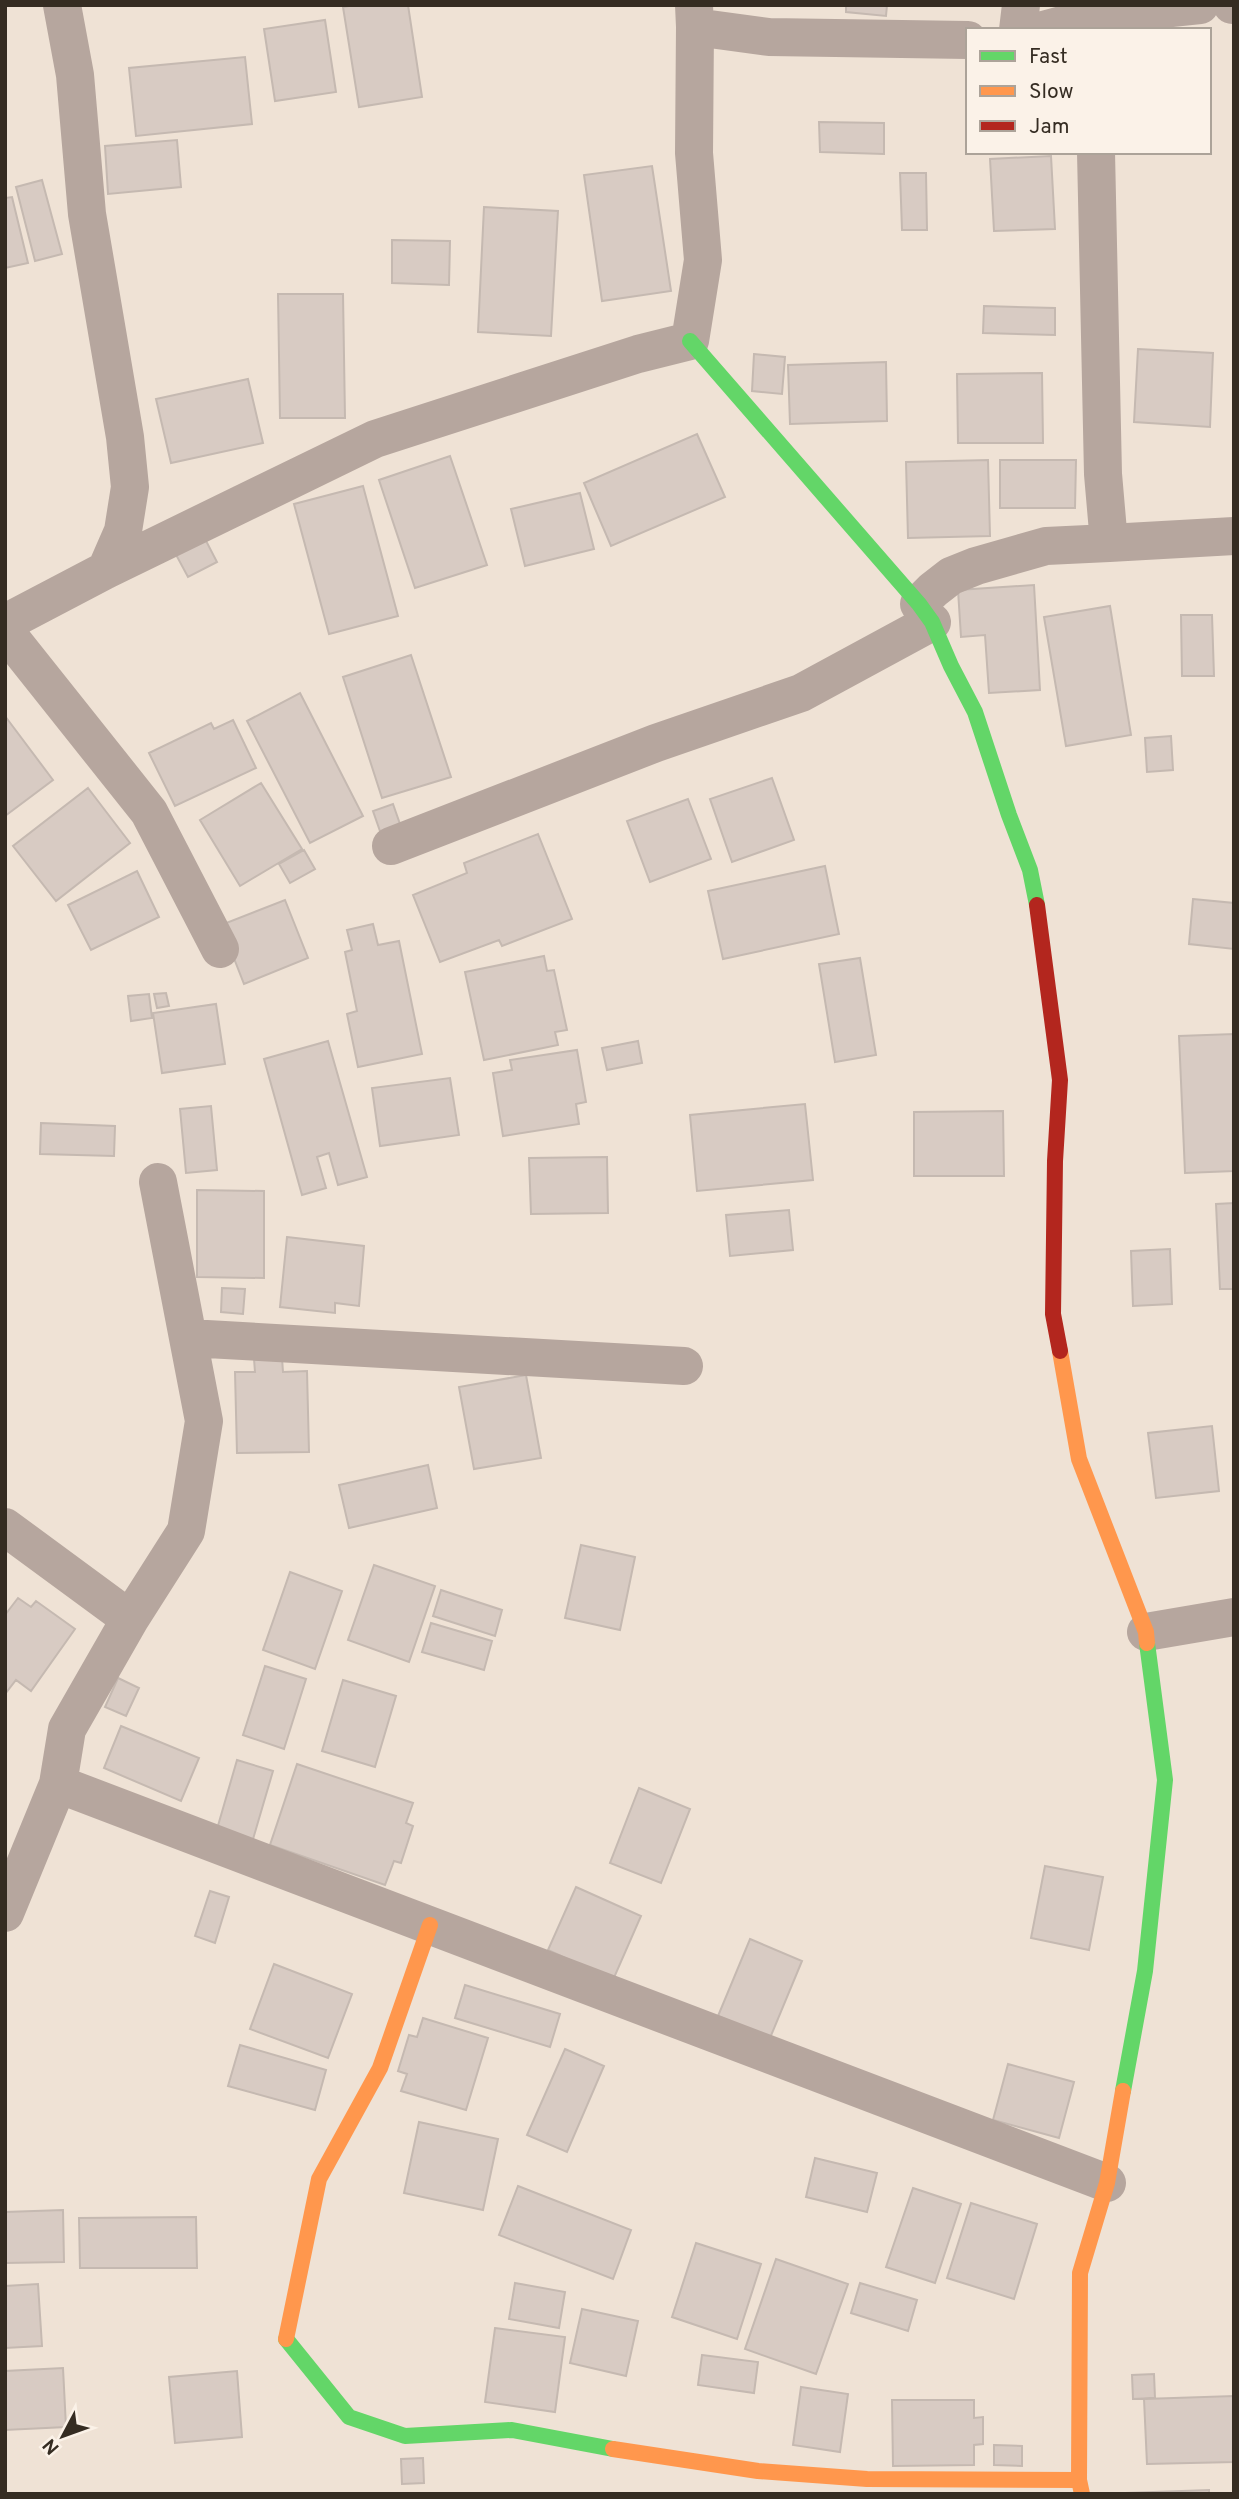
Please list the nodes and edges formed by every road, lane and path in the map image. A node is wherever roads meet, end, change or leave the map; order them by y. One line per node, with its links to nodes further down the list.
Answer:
1 (62, 5): 13 (street)
2 (1021, 5): 6 (street)
3 (1200, 5): 5 (street)
4 (694, 16): 8 (street); 10 (street)
5 (1095, 23): 7 (street)
6 (1018, 28)
7 (1058, 28)
8 (966, 40)
9 (1096, 154): 12 (street)
10 (690, 341): 13 (street); 14 (street)
11 (1234, 536): 12 (street)
12 (1109, 543): 14 (street)
13 (106, 570): 15 (street)
14 (926, 613): 17 (street); 25 (street)
15 (5, 623)
16 (5, 631): 18 (street)
17 (391, 846)
18 (220, 949)
19 (158, 1182): 20 (street)
20 (189, 1338): 21 (street); 24 (street)
21 (684, 1366)
22 (5, 1527): 24 (street)
23 (1234, 1617): 25 (street)
24 (130, 1619): 26 (street)
25 (1146, 1632): 29 (street)
26 (58, 1784): 27 (street); 28 (street)
27 (5, 1913)
28 (430, 1925): 29 (street); 30 (street)
29 (1107, 2183): 30 (street)
30 (1081, 2487)

